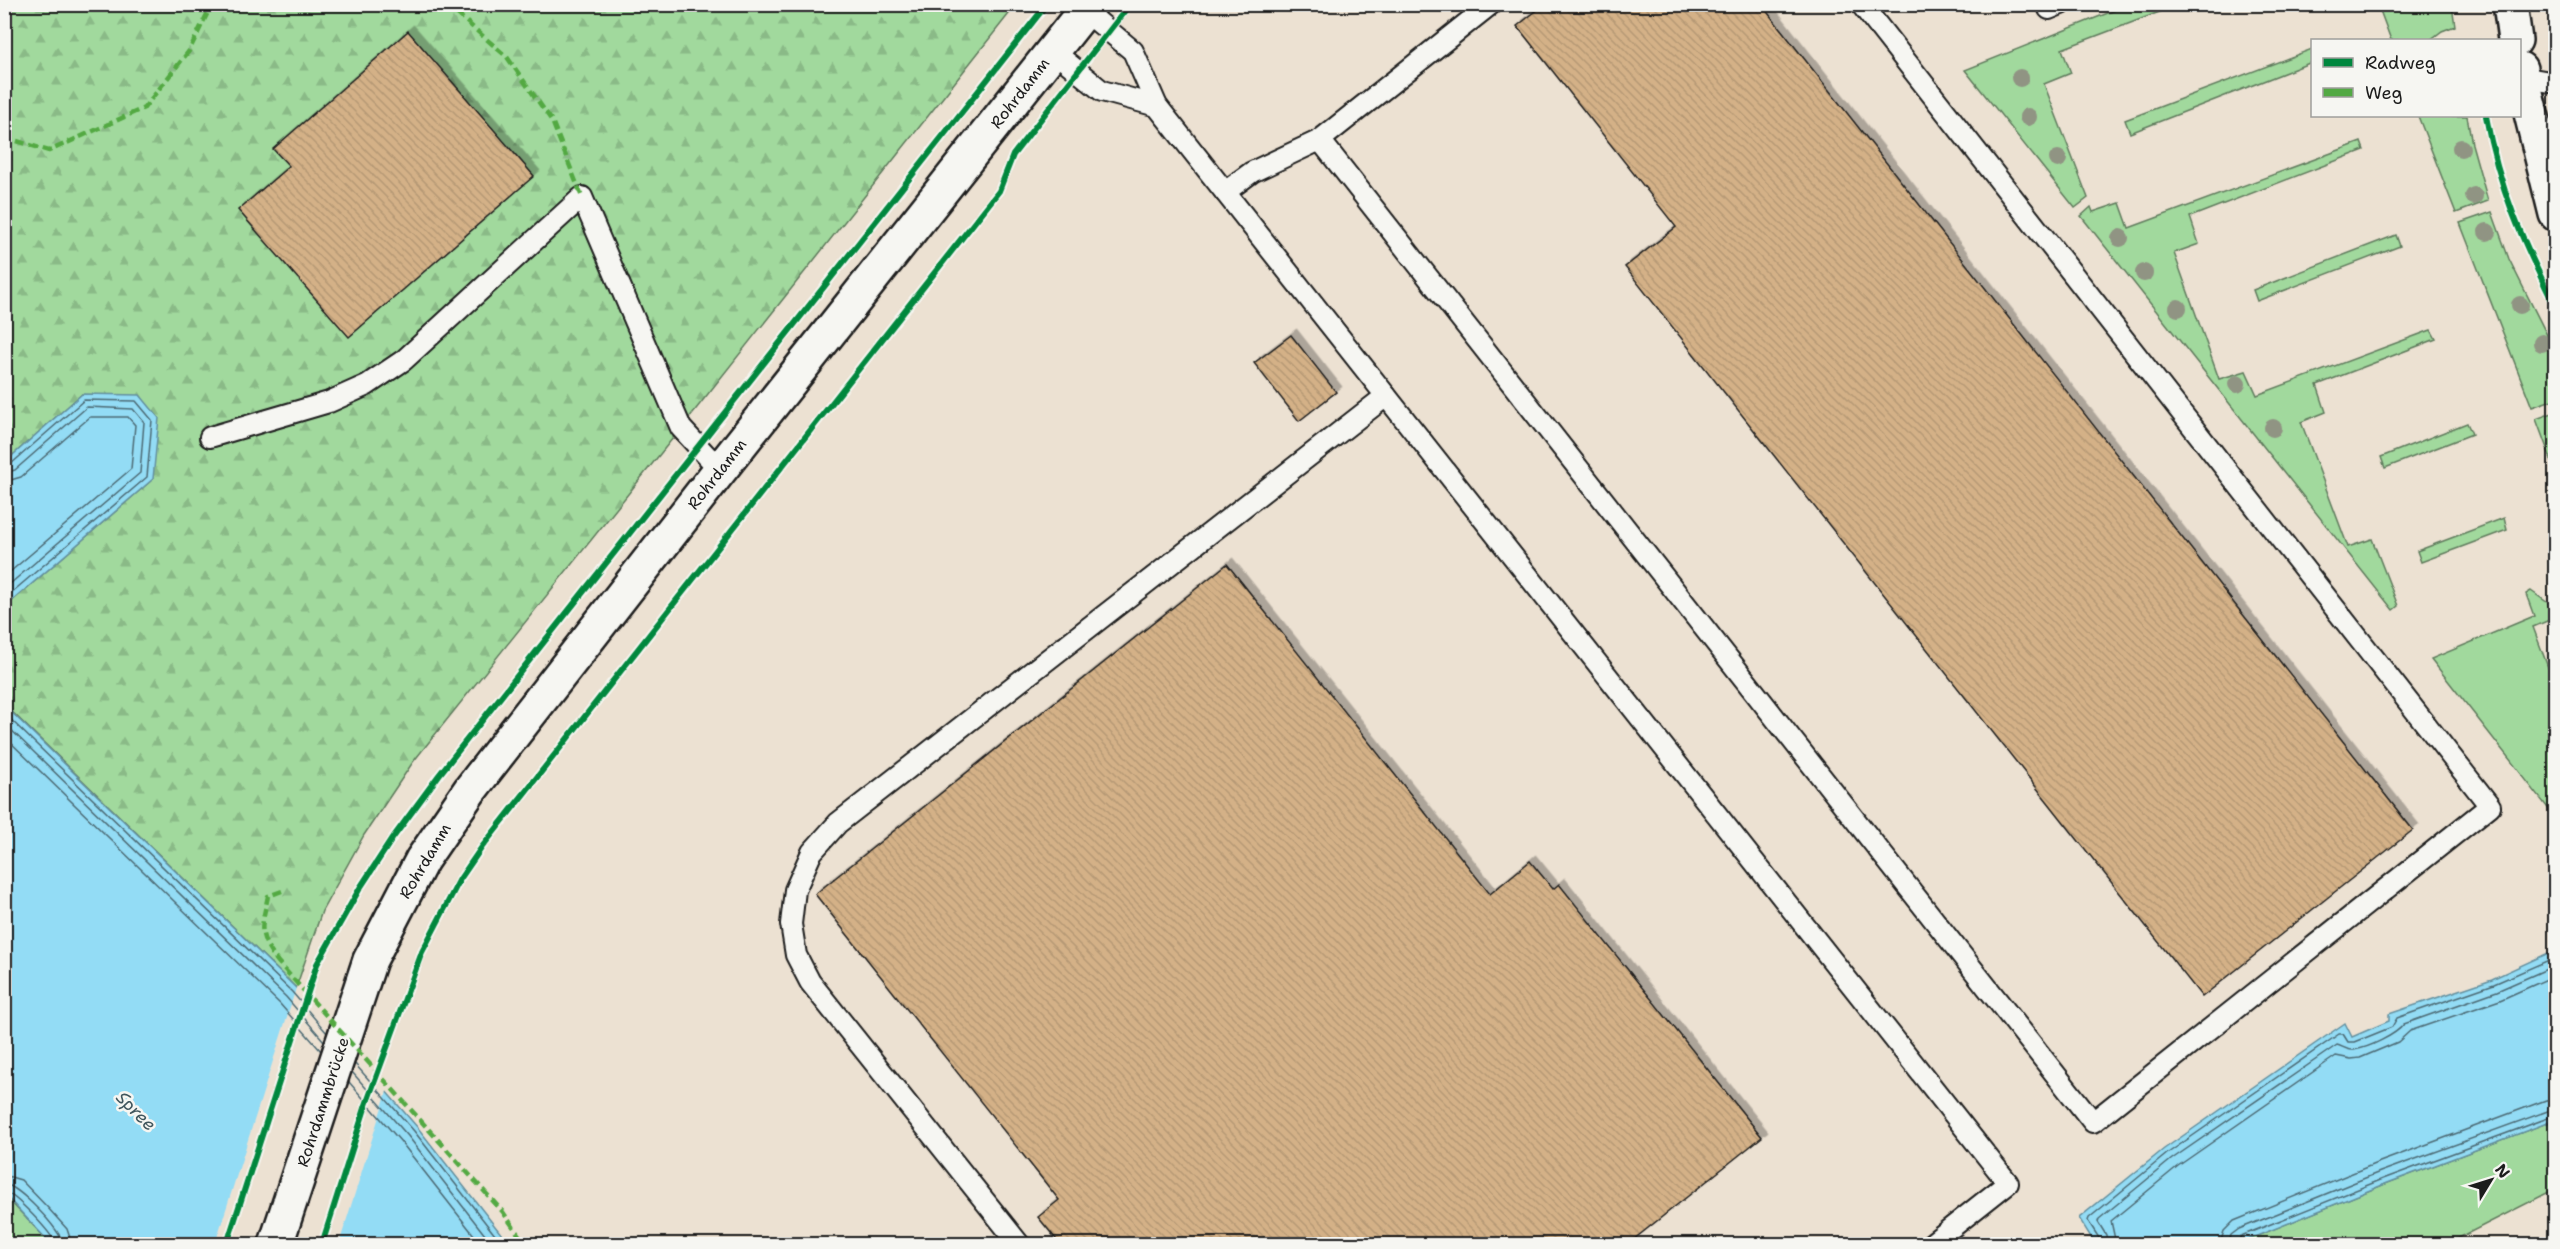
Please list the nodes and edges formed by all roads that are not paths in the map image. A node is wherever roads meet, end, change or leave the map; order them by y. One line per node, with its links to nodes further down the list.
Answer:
1 (1491, 4): 13 (lane)
2 (1861, 4): 13 (lane)
3 (2048, 4): 4 (lane)
4 (2061, 4)
5 (2510, 4): 7 (main road)
6 (1088, 8): 8 (main road, Rohrdamm); 12 (lane)
7 (2515, 39)
8 (1053, 51): 12 (lane); 18 (main road, Rohrdamm)
9 (2521, 73): 11 (lane)
10 (2521, 77): 15 (main road)
11 (2556, 83)
12 (1157, 106): 14 (lane)
13 (1320, 140): 14 (lane)
14 (1225, 192): 16 (lane)
15 (2556, 214)
16 (1386, 396): 21 (lane); 22 (lane)
17 (210, 437): 18 (lane)
18 (720, 470): 19 (main road, Rohrdamm)
19 (370, 960): 20 (main road, Rohrdammbrücke)
20 (276, 1245)
21 (1019, 1245)
22 (1931, 1245)

